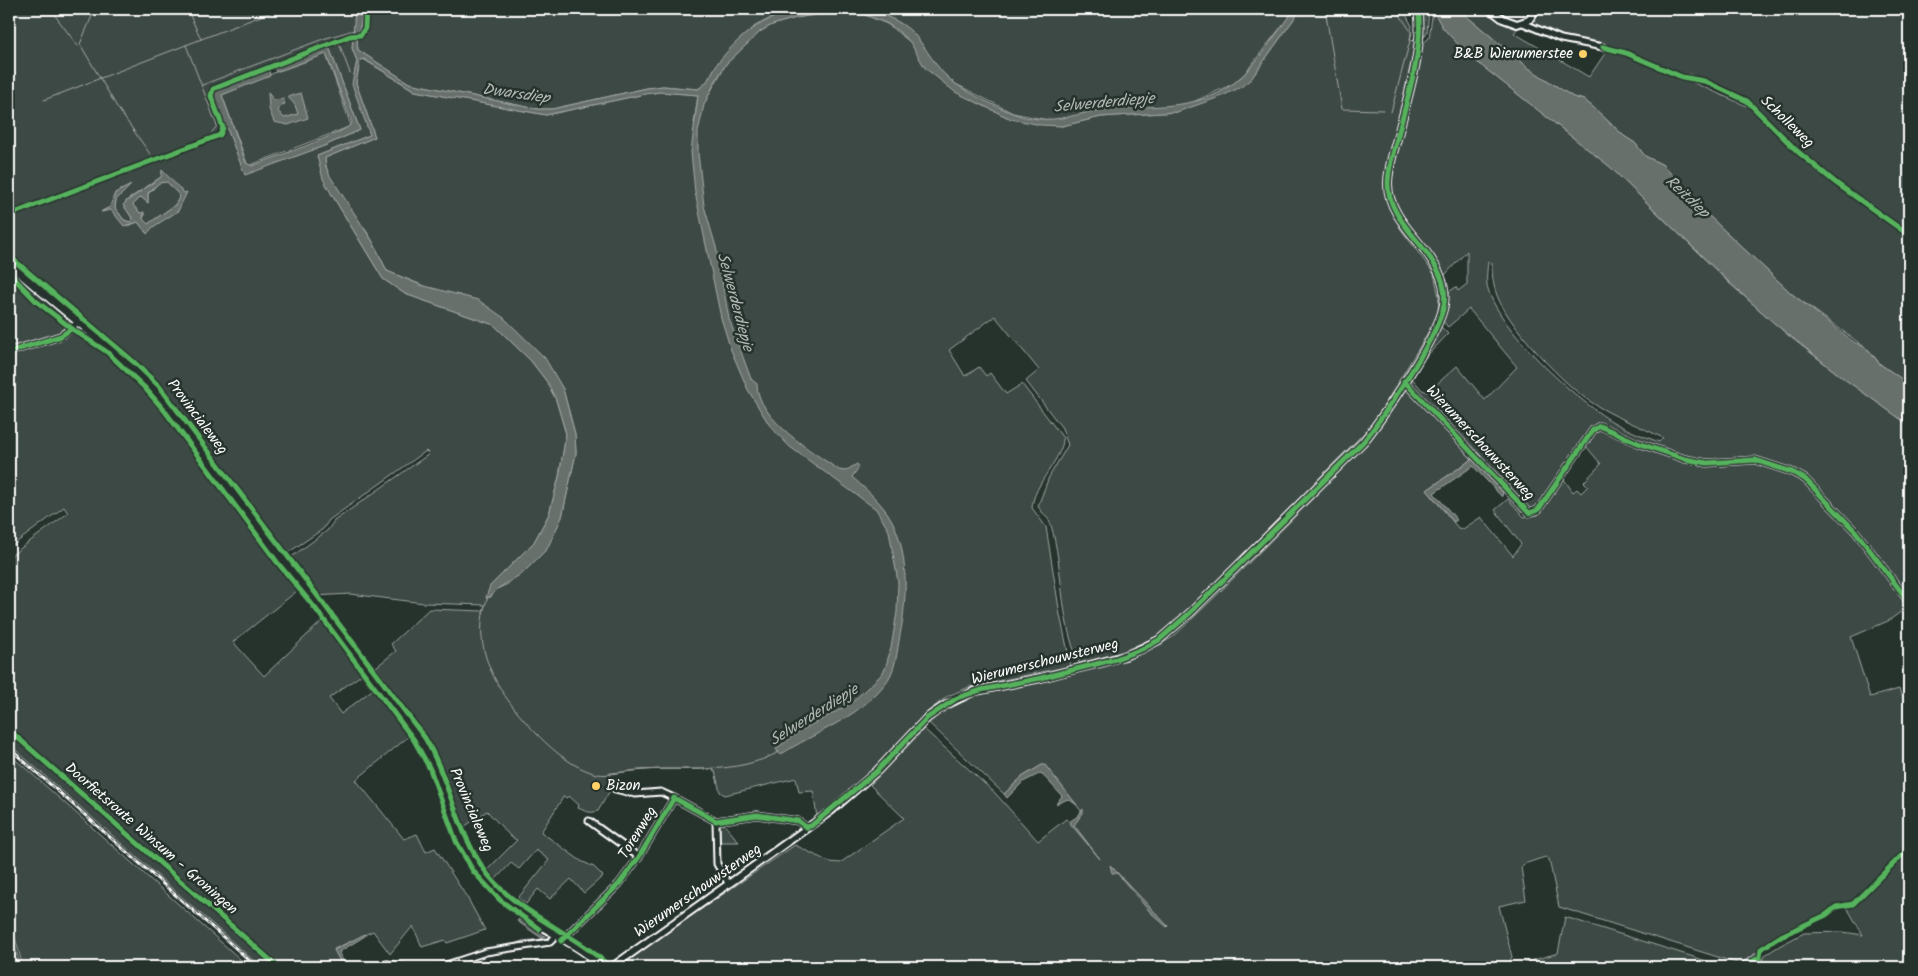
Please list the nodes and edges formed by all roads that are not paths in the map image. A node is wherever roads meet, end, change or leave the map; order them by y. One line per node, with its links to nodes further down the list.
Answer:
1 (1418, 9): 9 (street, Wierumerschouwsterweg)
2 (1490, 9): 4 (street)
3 (1536, 9): 4 (street)
4 (1524, 23): 5 (street)
5 (1603, 47)
6 (9, 263): 7 (main road, Provincialeweg)
7 (77, 323): 8 (street); 18 (main road, Provincialeweg)
8 (9, 352)
9 (1404, 382): 10 (street, Wierumerschouwsterweg); 15 (street, Wierumerschouwsterweg)
10 (1909, 602)
11 (615, 789): 12 (street)
12 (674, 798): 14 (street, Torenweg); 16 (street, Torenweg)
13 (589, 821): 16 (street)
14 (716, 821): 15 (street); 17 (street)
15 (806, 827): 17 (street, Wierumerschouwsterweg)
16 (639, 857): 18 (street, Torenweg)
17 (728, 883): 26 (street, Wierumerschouwsterweg)
18 (561, 936): 19 (main road, Provincialeweg); 23 (street)
19 (593, 957): 24 (street); 25 (main road, Provincialeweg)
20 (1760, 957): 27 (street)
21 (376, 967): 22 (street)
22 (404, 967)
23 (440, 967)
24 (583, 967)
25 (604, 967)
26 (612, 967)
27 (1743, 967)

